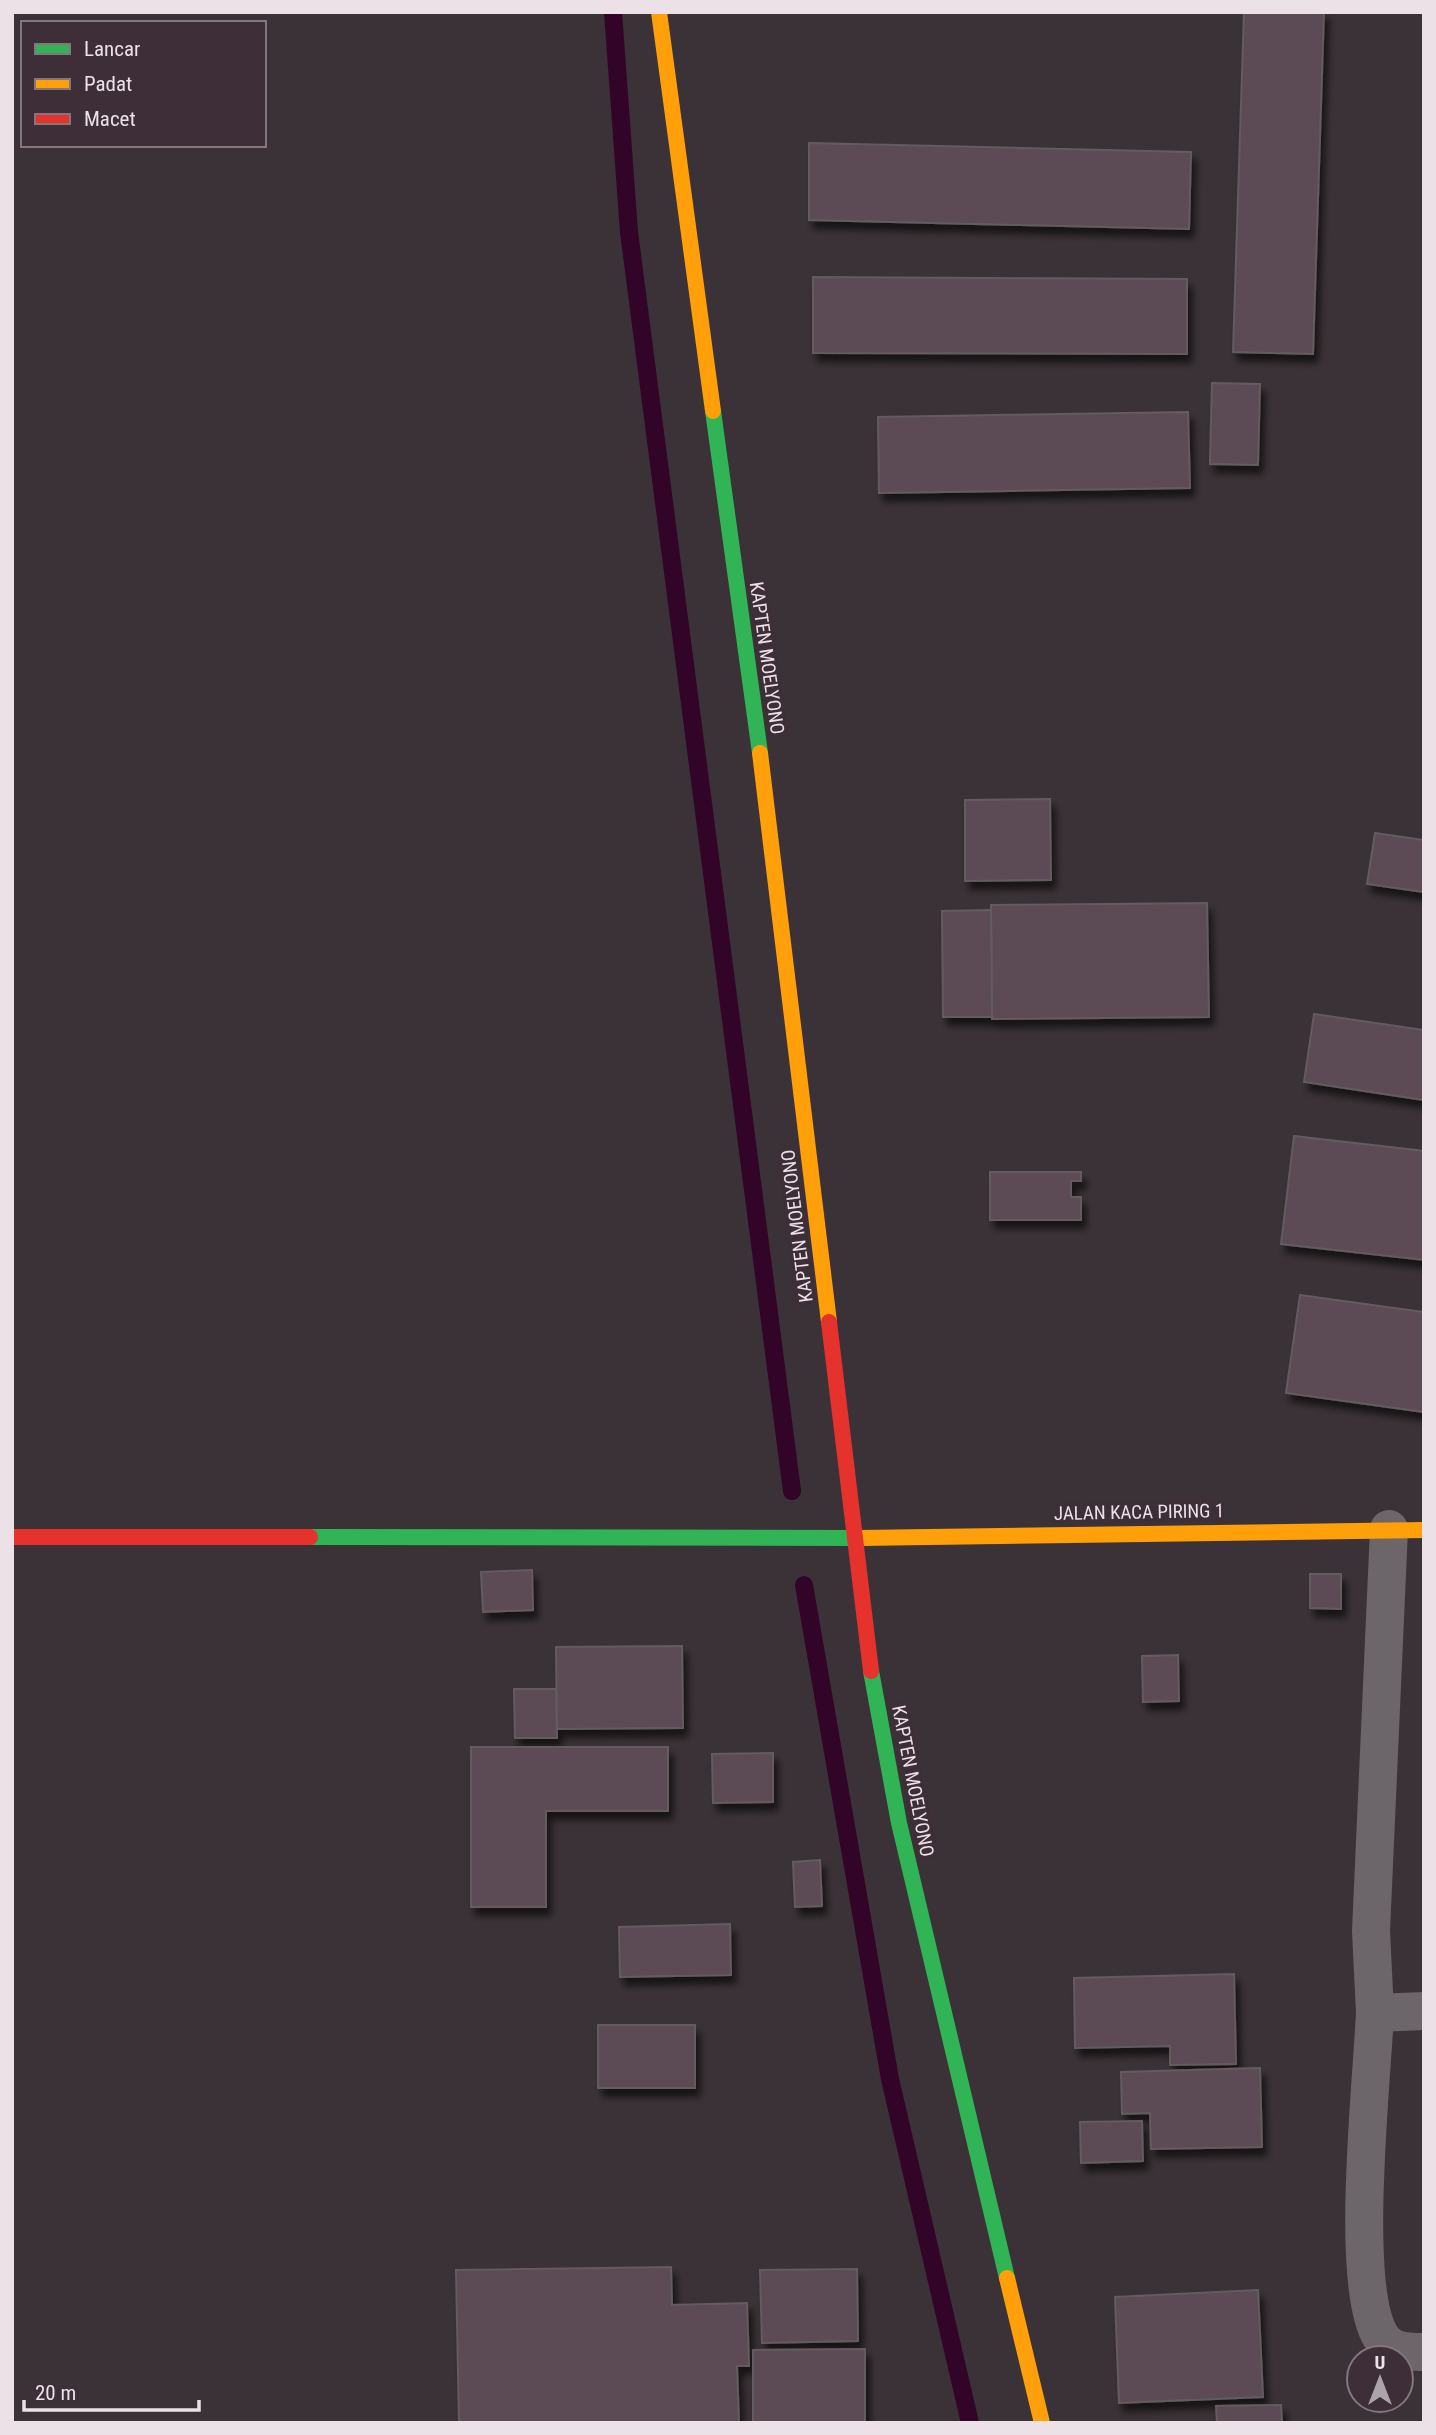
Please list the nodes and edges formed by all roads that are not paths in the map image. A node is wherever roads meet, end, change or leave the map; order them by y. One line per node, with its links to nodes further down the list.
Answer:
1 (659, 12): 4 (street, KAPTEN MOELYONO)
2 (1407, 1529): 4 (street, JALAN KACA PIRING 1); 6 (street)
3 (12, 1537): 4 (street, JALAN KACA PIRING 1)
4 (854, 1538): 8 (street, KAPTEN MOELYONO)
5 (1424, 2011): 6 (street)
6 (1375, 2013): 7 (street)
7 (1424, 2352)
8 (1042, 2423)

